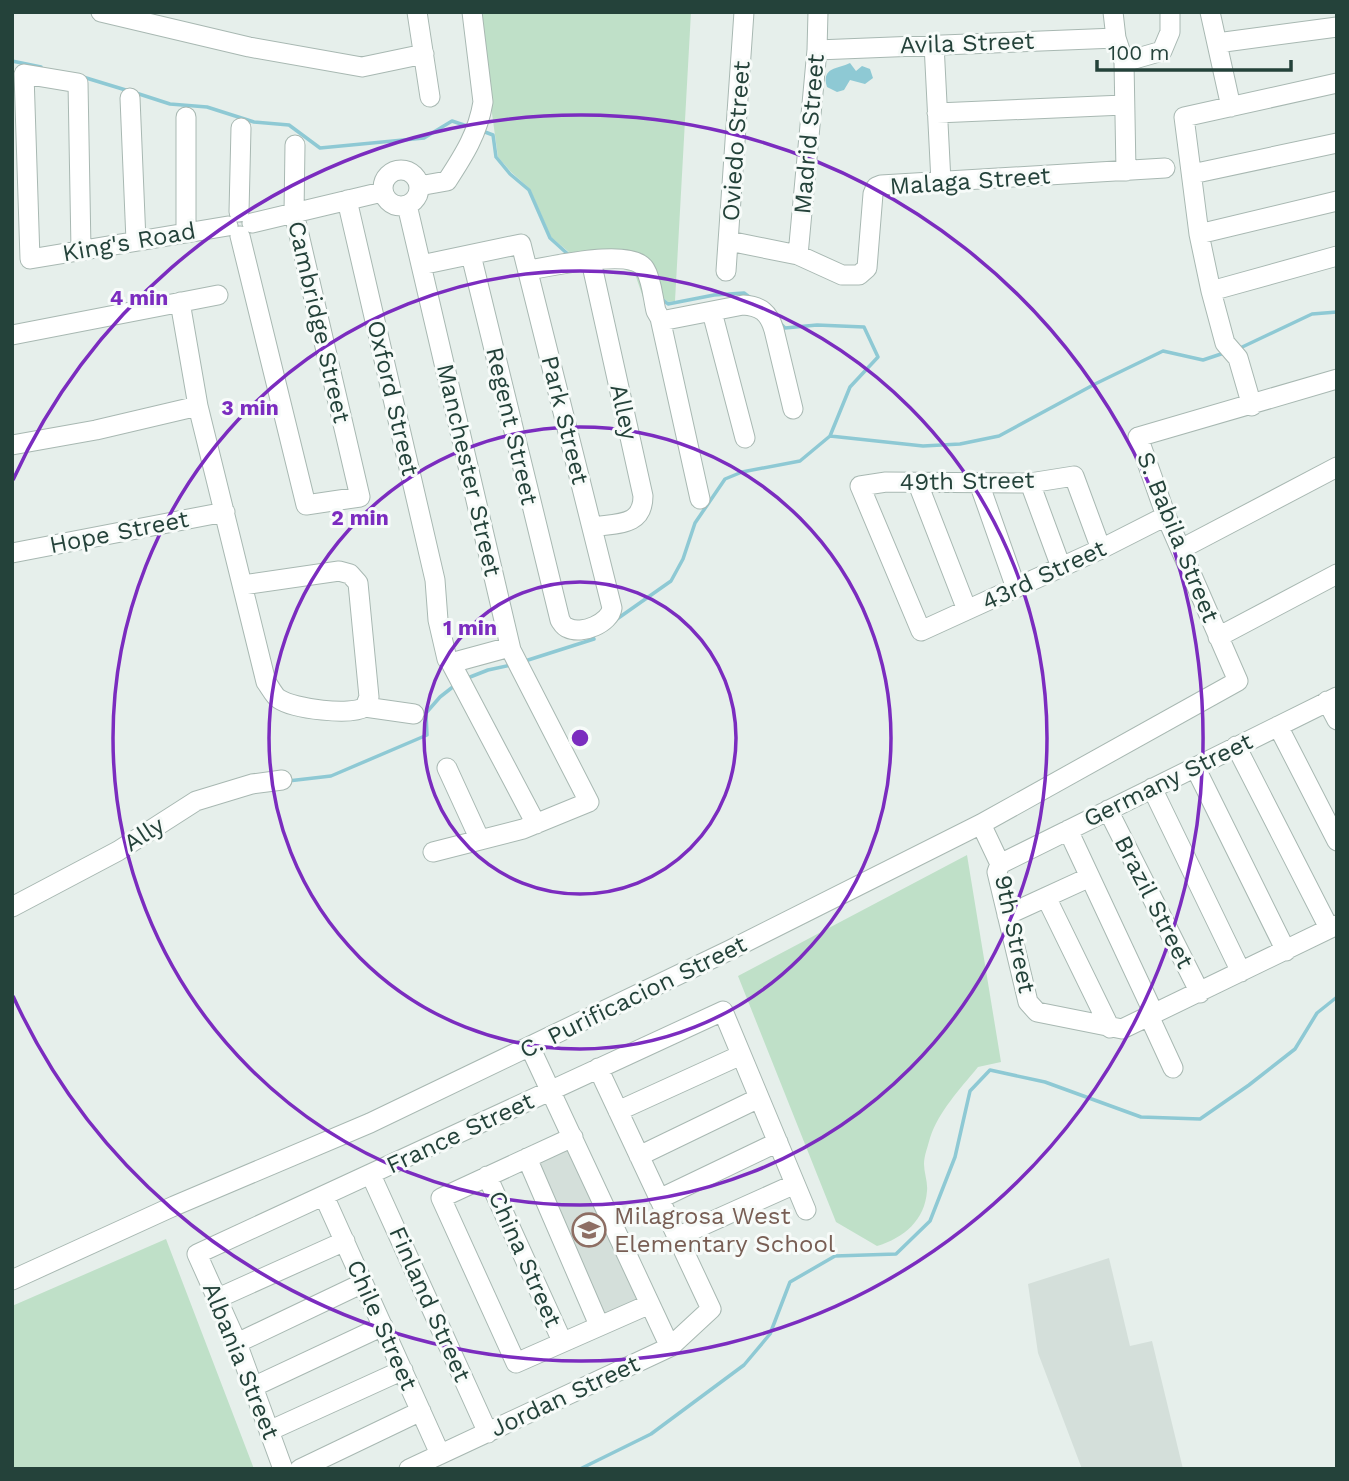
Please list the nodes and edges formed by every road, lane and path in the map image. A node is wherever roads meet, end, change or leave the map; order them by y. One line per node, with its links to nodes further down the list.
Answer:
1 (101, 12): 14 (street)
2 (417, 12): 14 (street)
3 (472, 12): 30 (street)
4 (744, 12): 40 (street, Oviedo Street)
5 (818, 12): 13 (street, Madrid Street)
6 (1113, 12): 10 (street)
7 (1170, 12): 15 (street)
8 (1210, 12): 11 (street)
9 (1337, 27): 11 (street)
10 (1116, 38): 12 (street, Avila Street); 15 (street)
11 (1217, 43): 20 (street)
12 (934, 44): 13 (street, Avila Street); 21 (street)
13 (817, 50): 43 (street, Madrid Street)
14 (424, 54): 17 (street)
15 (1124, 62): 19 (street)
16 (1337, 83): 20 (street)
17 (430, 97)
18 (130, 98): 39 (street)
19 (1124, 105): 21 (street); 27 (street)
20 (1231, 107): 28 (street)
21 (937, 113): 29 (street)
22 (186, 117): 37 (street)
23 (241, 128): 36 (street)
24 (1337, 143): 28 (street)
25 (295, 145): 35 (street, Cambridge Street)
26 (1165, 168): 27 (street, Malaga Street)
27 (1126, 171): 29 (street, Malaga Street)
28 (1192, 174): 38 (street)
29 (941, 182): 43 (street, Malaga Street)
30 (419, 186): 31 (street); 34 (street)
31 (382, 192): 32 (street, King's Road); 34 (street)
32 (347, 200): 35 (street, King's Road); 81 (street, Oxford Street)
33 (1337, 201): 38 (street)
34 (407, 205): 46 (street, Manchester Street)
35 (294, 213): 36 (street, King's Road); 36 (street, Cambridge Street)
36 (240, 224): 37 (street, King's Road)
37 (186, 232): 39 (street, King's Road)
38 (1199, 234): 49 (street)
39 (136, 241): 41 (street, King's Road)
40 (729, 241): 43 (street, Malaga Street); 48 (street, Oviedo Street)
41 (80, 250): 41 (street, King's Road)
42 (471, 255): 46 (street, Park Street); 47 (street, Park Street); 76 (street, Regent Street)
43 (798, 255)
44 (1337, 256): 49 (street)
45 (591, 261): 47 (street); 53 (street); 68 (street, Alley)
46 (421, 265): 80 (street, Manchester Street)
47 (528, 270): 68 (street, Park Street)
48 (726, 271)
49 (1210, 291): 57 (street)
50 (218, 295): 51 (street)
51 (180, 303): 54 (street); 56 (street)
52 (712, 312): 53 (street); 58 (street); 59 (street)
53 (660, 317): 65 (street)
54 (12, 335)
55 (1337, 379): 57 (street)
56 (198, 406): 60 (street); 66 (street)
57 (1252, 406): 67 (street, S. Babila Street)
58 (793, 409)
59 (745, 438)
60 (12, 445)
61 (1337, 467): 70 (street)
62 (979, 483): 63 (street, 49th Street); 64 (street, 49th Street); 75 (street)
63 (1030, 483): 69 (street, 49th Street); 72 (street)
64 (918, 484): 77 (street); 78 (street, 49th Street)
65 (700, 499)
66 (225, 512): 71 (street, Hope Street); 74 (street)
67 (1166, 516): 69 (street, 43rd Street); 70 (street, S. Babila Street)
68 (592, 527): 76 (street, Park Street)
69 (1101, 549): 72 (street, 43rd Street)
70 (1181, 549): 79 (street, S. Babila Street)
71 (12, 553)
72 (1061, 567): 75 (street, 43rd Street)
73 (1337, 574): 79 (street)
74 (243, 585): 84 (street); 84 (street)
75 (1016, 588): 77 (street, 43rd Street)
76 (553, 598)
77 (967, 610): 78 (street, 43rd Street)
78 (921, 631)
79 (1218, 637): 82 (street, S. Babila Street)
80 (510, 647): 81 (street); 94 (street, Manchester Street)
81 (452, 663): 94 (street, Oxford Street)
82 (1238, 681): 95 (street, C. Purificacion Street)
83 (1332, 699): 86 (street); 87 (street, Germany Street)
84 (365, 707): 85 (street)
85 (414, 714)
86 (1337, 720)
87 (1278, 726): 88 (street, Germany Street); 98 (street)
88 (1236, 746): 89 (street, Germany Street); 105 (street)
89 (1195, 767): 92 (street, Germany Street); 106 (street)
90 (447, 768): 97 (street)
91 (282, 780): 103 (street, Ally)
92 (1152, 788): 93 (street, Germany Street); 107 (street)
93 (1108, 810): 96 (street, Germany Street); 108 (street, Brazil Street)
94 (536, 824): 97 (street)
95 (981, 824): 100 (street, 9th Street); 111 (street, C. Purificacion Street)
96 (1068, 830): 100 (street, Germany Street); 101 (street)
97 (480, 839): 99 (street)
98 (1337, 841)
99 (433, 852)
100 (1000, 864): 104 (street, 9th Street)
101 (1090, 877): 102 (street); 109 (street)
102 (1046, 897): 104 (street); 110 (street)
103 (12, 907)
104 (1007, 915): 110 (street, 9th Street)
105 (1333, 927): 106 (street, 9th Street)
106 (1286, 951): 107 (street, 9th Street)
107 (1241, 972): 108 (street, 9th Street)
108 (1200, 993): 109 (street, 9th Street)
109 (1152, 1015): 110 (street, 9th Street); 114 (street)
110 (1110, 1028)
111 (530, 1047): 115 (street); 131 (street, C. Purificacion Street)
112 (741, 1055): 113 (street, France Street); 116 (street); 117 (street)
113 (598, 1068): 115 (street, France Street); 117 (street)
114 (1173, 1068)
115 (550, 1091): 118 (street); 122 (street, France Street)
116 (759, 1098): 119 (street); 120 (street)
117 (618, 1111): 120 (street)
118 (573, 1137): 121 (street); 134 (street)
119 (778, 1142): 124 (street); 126 (street)
120 (639, 1156): 126 (street)
121 (527, 1158): 123 (street); 135 (street)
122 (371, 1175): 125 (street, France Street); 144 (street, Finland Street)
123 (487, 1176): 137 (street, China Street); 137 (street)
124 (795, 1184): 127 (street); 128 (street)
125 (324, 1196): 129 (street, Chile Street); 130 (street, France Street)
126 (659, 1199): 128 (street)
127 (806, 1210)
128 (677, 1237): 139 (street, Jordan Street)
129 (345, 1241): 132 (street, Chile Street); 133 (street)
130 (197, 1254): 133 (street, Albania Street)
131 (12, 1280)
132 (363, 1283): 136 (street, Chile Street); 138 (street)
133 (216, 1299): 138 (street, Albania Street)
134 (650, 1304): 135 (street); 139 (street)
135 (599, 1325): 137 (street)
136 (383, 1326): 140 (street, Chile Street); 141 (street)
137 (562, 1341)
138 (237, 1343): 141 (street, Albania Street)
139 (670, 1347): 144 (street, Jordan Street)
140 (403, 1370): 142 (street, Chile Street); 143 (street)
141 (253, 1387): 143 (street, Albania Street)
142 (421, 1411): 145 (street, Chile Street); 147 (street)
143 (269, 1430): 146 (street, Albania Street)
144 (488, 1433): 145 (street, Jordan Street)
145 (440, 1454): 148 (street, Jordan Street)
146 (283, 1469)
147 (300, 1469)
148 (409, 1469)

